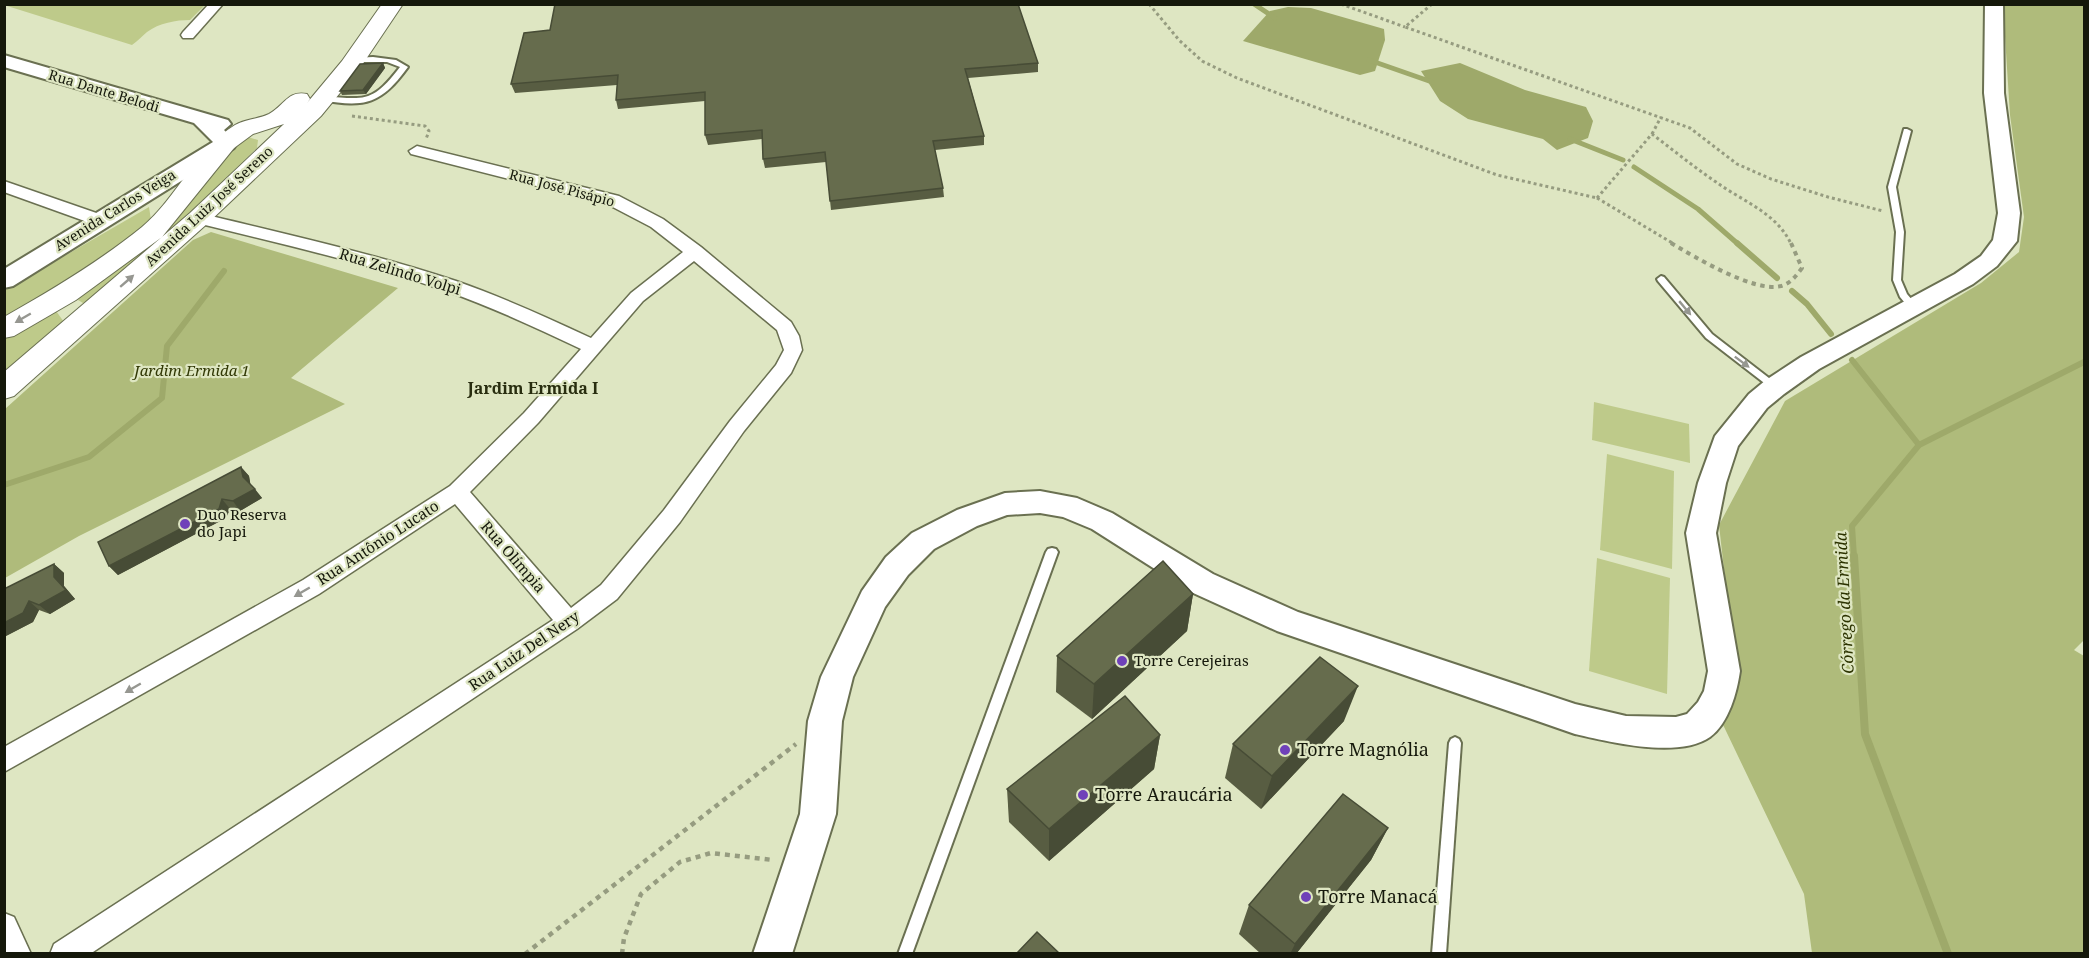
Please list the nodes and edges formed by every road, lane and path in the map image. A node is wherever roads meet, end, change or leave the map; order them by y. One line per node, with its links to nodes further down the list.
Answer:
1 (217, 4): 9 (street)
2 (374, 4): 11 (main road, Avenida Luiz José Sereno)
3 (393, 4): 11 (main road, Avenida Luiz José Sereno)
4 (1149, 4): 21 (path)
5 (1341, 4): 8 (path)
6 (1432, 4): 8 (path)
7 (1994, 4): 30 (street)
8 (1405, 27): 13 (path)
9 (188, 35)
10 (4, 61): 16 (street, Rua Dante Belodi)
11 (343, 64): 12 (main road, Avenida Luiz José Sereno); 12 (lane); 16 (main road, Avenida Luiz José Sereno)
12 (318, 105): 17 (main road, Avenida Luiz José Sereno); 18 (path)
13 (1661, 117): 15 (path); 23 (path)
14 (1907, 131): 23 (lane)
15 (1652, 134): 21 (path); 21 (path)
16 (235, 136): 17 (main road); 20 (main road, Avenida Luiz José Sereno); 22 (street, Avenida Carlos Veiga)
17 (281, 139): 24 (main road, Avenida Luiz José Sereno)
18 (417, 151): 26 (street, Rua José Pisápio)
19 (4, 186): 25 (street)
20 (182, 197): 22 (street); 29 (main road, Avenida Luiz José Sereno)
21 (1597, 198)
22 (123, 207): 25 (street, Avenida Carlos Veiga)
23 (1896, 213): 30 (lane)
24 (199, 218): 31 (main road, Avenida Luiz José Sereno, one-way to 24); 34 (street, Rua Zelindo Volpi)
25 (99, 220): 28 (street, Avenida Carlos Veiga)
26 (695, 251): 34 (street, Rua Antônio Lucato); 40 (street, Rua Luiz Del Nery)
27 (1661, 279): 36 (lane, one-way to 36)
28 (4, 280)
29 (66, 294): 31 (main road); 32 (main road, Avenida Luiz José Sereno, one-way to 32)
30 (1914, 307): 36 (street)
31 (96, 308): 33 (main road, Avenida Luiz José Sereno)
32 (4, 329)
33 (68, 333): 35 (lane); 37 (main road, Avenida Luiz José Sereno)
34 (594, 347): 38 (street, Rua Antônio Lucato)
35 (4, 375)
36 (1775, 387): 41 (street)
37 (4, 389)
38 (457, 492): 40 (street, Rua Olímpia); 43 (street, Rua Antônio Lucato, one-way to 43)
39 (1052, 552): 51 (lane)
40 (569, 622): 47 (street, Rua Luiz Del Nery)
41 (825, 721): 44 (street); 48 (path)
42 (1455, 742): 52 (lane)
43 (4, 761)
44 (804, 864): 49 (path); 50 (street)
45 (4, 927): 46 (street)
46 (17, 954)
47 (64, 954)
48 (525, 954)
49 (622, 954)
50 (772, 954)
51 (905, 954)
52 (1439, 954)

